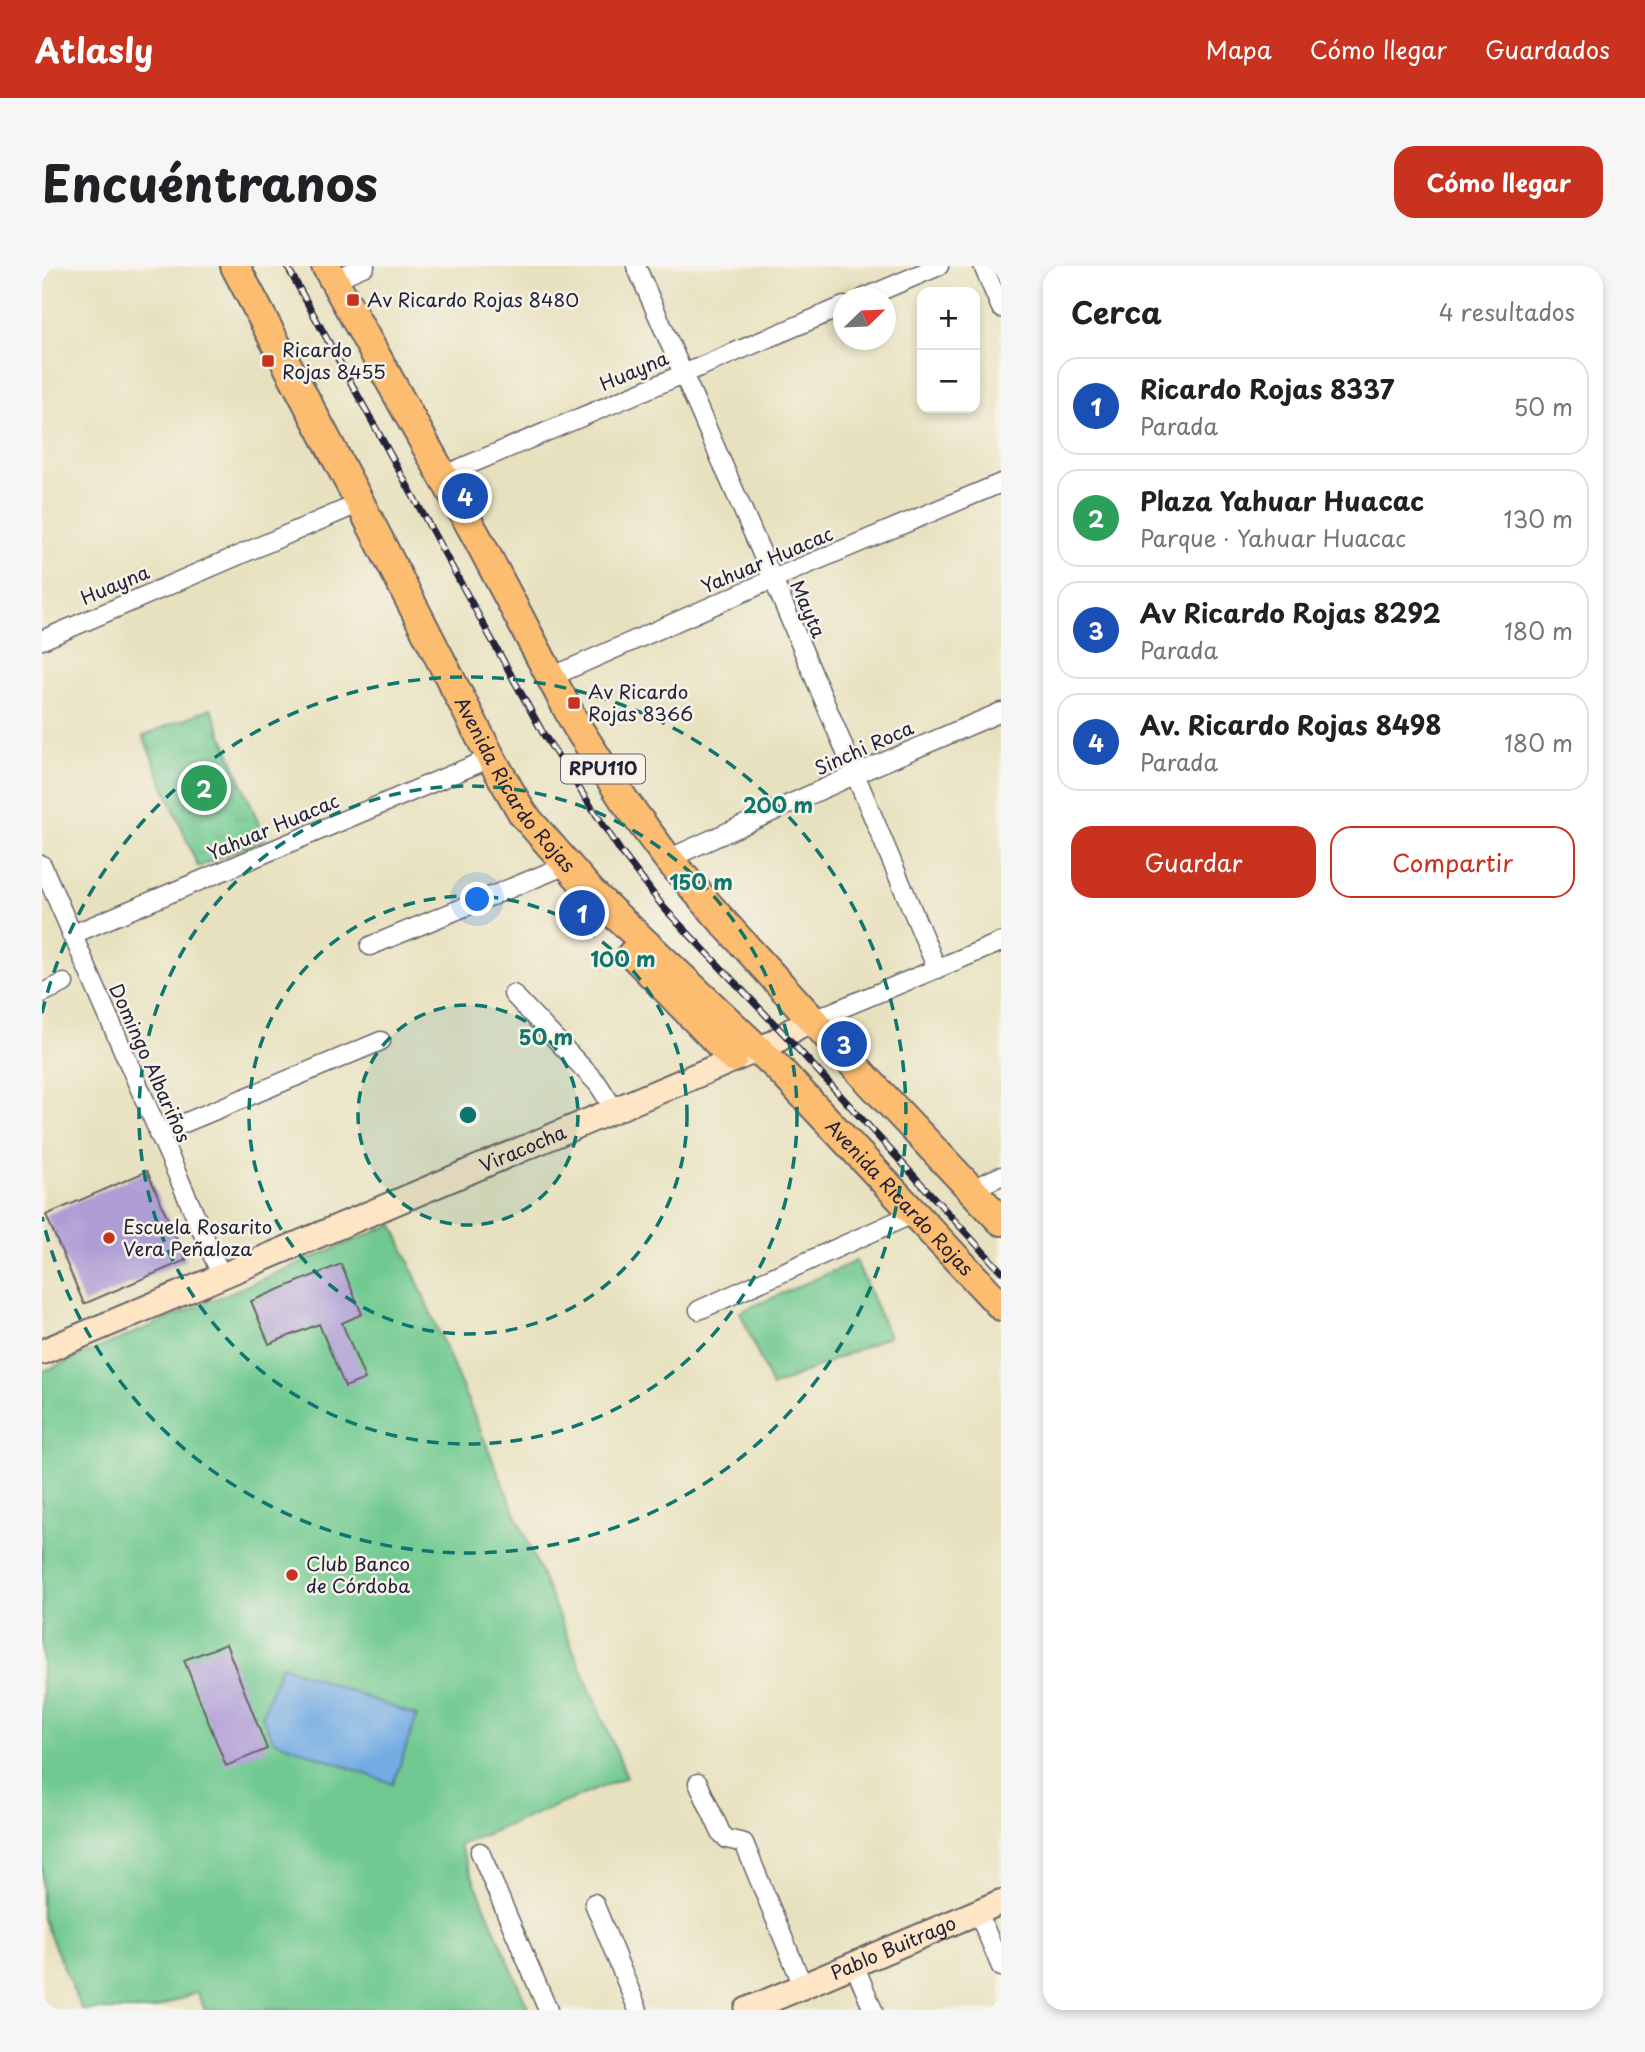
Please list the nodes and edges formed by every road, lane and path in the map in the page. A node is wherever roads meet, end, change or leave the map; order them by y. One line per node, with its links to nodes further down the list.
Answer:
1 (235, 266): 13 (main road, Avenida Ricardo Rojas)
2 (365, 266): 6 (street)
3 (636, 266): 10 (street, Mayta)
4 (939, 266): 7 (street)
5 (983, 266): 8 (street)
6 (330, 273): 11 (main road, RPU110)
7 (889, 287)
8 (1001, 308)
9 (833, 311): 10 (street, Huayna)
10 (683, 373): 11 (street, Huayna); 14 (street, Mayta)
11 (442, 476): 16 (main road, RPU110)
12 (1001, 483): 14 (street, Yahuar Huacac)
13 (360, 503): 15 (street, Huayna); 18 (main road, Avenida Ricardo Rojas)
14 (773, 579): 16 (street, Yahuar Huacac); 19 (street, Mayta)
15 (42, 640)
16 (551, 677): 21 (main road, RPU110)
17 (1001, 712): 19 (street, Sinchi Roca)
18 (491, 758): 20 (main road, Avenida Ricardo Rojas); 24 (street, Yahuar Huacac)
19 (856, 774): 21 (street, Sinchi Roca); 28 (street, Mayta)
20 (523, 814): 23 (main road); 34 (main road, Avenida Ricardo Rojas)
21 (668, 859): 32 (main road, RPU110)
22 (42, 865): 24 (street, Domingo Albariños)
23 (561, 874): 26 (street); 27 (street); 35 (main road)
24 (71, 935): 37 (street, Domingo Albariños)
25 (1001, 942): 28 (street, Viracocha)
26 (370, 946)
27 (401, 946)
28 (937, 969): 32 (street, Viracocha)
29 (64, 984): 30 (street)
30 (42, 993)
31 (513, 994): 36 (street)
32 (813, 1020): 34 (main road, Viracocha); 39 (main road, RPU110)
33 (381, 1041): 37 (street)
34 (759, 1048): 35 (main road, Viracocha); 40 (main road, Avenida Ricardo Rojas)
35 (733, 1058): 36 (main road, Viracocha)
36 (614, 1109): 42 (main road, Viracocha)
37 (158, 1134): 42 (street, Domingo Albariños)
38 (1001, 1176): 39 (street)
39 (971, 1189): 41 (main road, RPU110)
40 (915, 1213): 43 (main road, Avenida Ricardo Rojas); 44 (street)
41 (1001, 1221)
42 (222, 1277): 45 (main road, Viracocha)
43 (1001, 1306)
44 (699, 1310)
45 (42, 1352)
46 (698, 1783): 53 (street)
47 (480, 1852): 54 (street)
48 (1001, 1902): 50 (main road, Pablo Buitrago)
49 (594, 1903): 55 (street)
50 (978, 1912): 51 (main road, Pablo Buitrago); 52 (street)
51 (854, 1964): 53 (main road, Pablo Buitrago); 57 (street)
52 (1001, 1967)
53 (803, 1986): 56 (main road, Pablo Buitrago)
54 (548, 2010)
55 (638, 2010)
56 (747, 2010)
57 (873, 2010)

